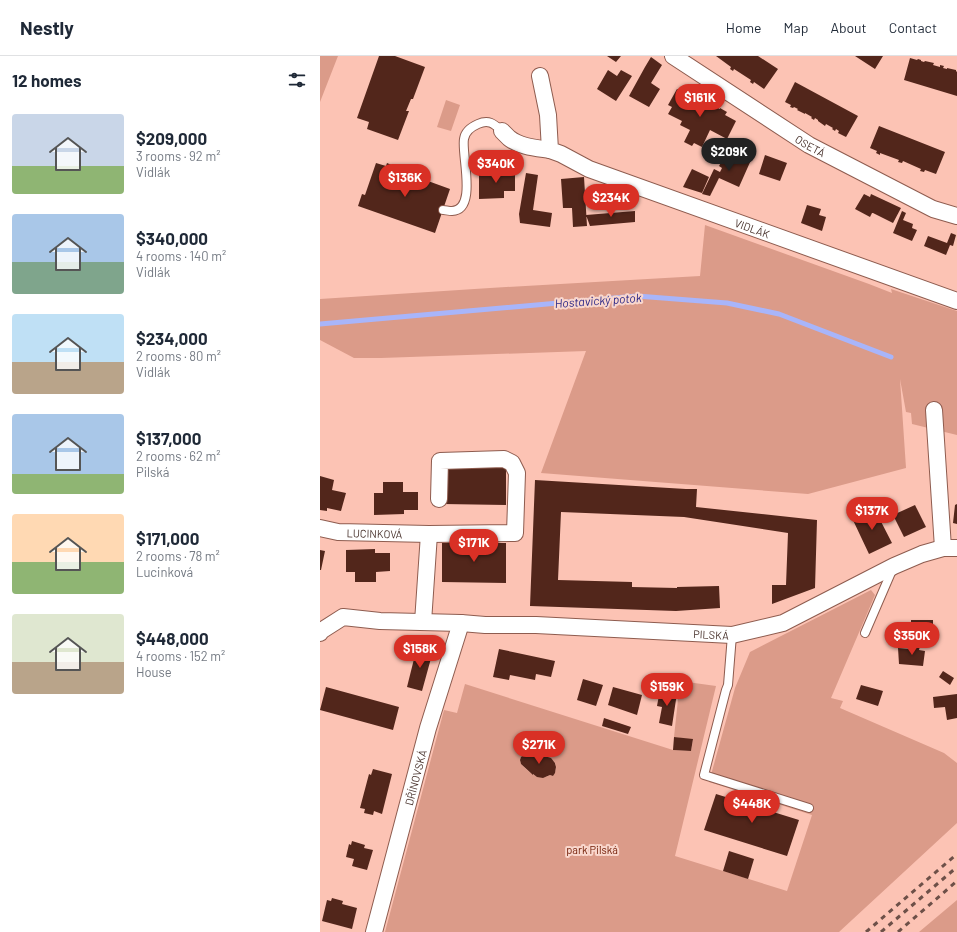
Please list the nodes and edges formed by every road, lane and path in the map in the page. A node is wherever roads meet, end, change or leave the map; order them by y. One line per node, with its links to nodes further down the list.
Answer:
1 (673, 56): 6 (street, OSETÁ)
2 (540, 76): 4 (street)
3 (502, 131): 4 (street, VIDLÁK); 5 (lane)
4 (550, 150): 7 (street, VIDLÁK)
5 (443, 210)
6 (957, 216)
7 (957, 301)
8 (934, 410): 12 (street, PILSKÁ)
9 (439, 499): 11 (street, LUCINKOVÁ)
10 (320, 528): 11 (street, LUCINKOVÁ)
11 (429, 534): 15 (street)
12 (950, 548): 13 (street, PILSKÁ)
13 (894, 566): 18 (street, PILSKÁ); 19 (lane)
14 (380, 621): 15 (street, PILSKÁ); 17 (street); 20 (street)
15 (423, 622): 16 (street, PILSKÁ)
16 (461, 623): 18 (street, PILSKÁ); 22 (street, DŘÍNOVSKÁ)
17 (320, 633)
18 (732, 634): 21 (lane)
19 (865, 634)
20 (320, 646)
21 (809, 808)
22 (374, 932)

